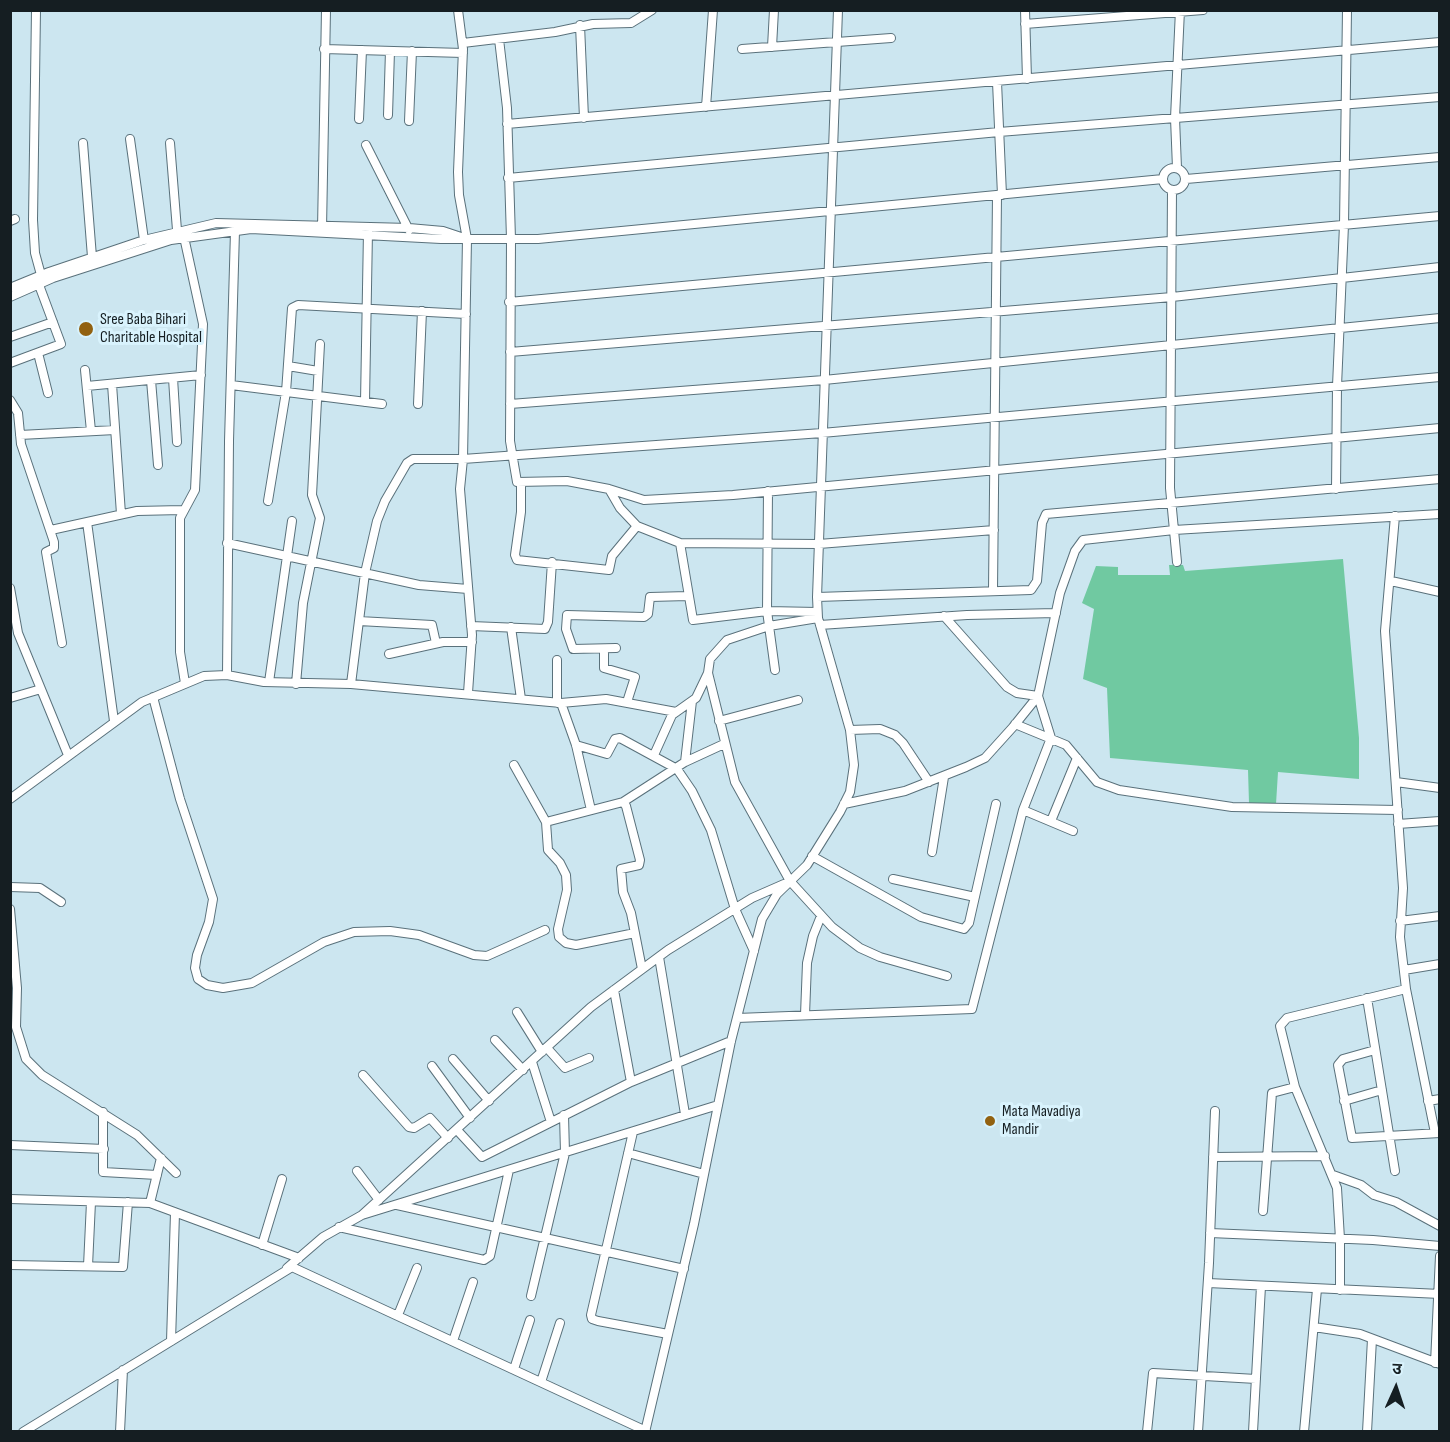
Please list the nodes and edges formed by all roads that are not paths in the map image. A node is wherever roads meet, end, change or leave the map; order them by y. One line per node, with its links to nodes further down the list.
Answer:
1 (36, 10): 71 (street)
2 (326, 10): 20 (street)
3 (458, 10): 18 (street)
4 (652, 10): 13 (street)
5 (713, 10): 33 (street)
6 (774, 10): 19 (street)
7 (838, 10): 16 (street)
8 (1025, 10): 12 (street)
9 (1203, 10): 11 (street)
10 (1347, 10): 23 (street)
11 (1180, 12): 12 (street); 27 (street)
12 (1025, 24): 28 (street)
13 (580, 25): 15 (street); 35 (street)
14 (891, 38): 16 (street)
15 (499, 39): 18 (street); 39 (street)
16 (837, 42): 19 (street); 30 (street)
17 (1440, 42): 23 (street)
18 (462, 43): 26 (street)
19 (772, 46): 21 (street)
20 (324, 49): 22 (street); 58 (street)
21 (742, 49)
22 (362, 50): 24 (street); 37 (street)
23 (1348, 50): 27 (street); 32 (street)
24 (390, 51): 25 (street); 34 (street)
25 (412, 51): 26 (street); 38 (street)
26 (463, 53): 63 (street)
27 (1177, 65): 28 (street); 36 (street)
28 (1027, 79): 29 (street)
29 (997, 82): 30 (street); 40 (street)
30 (835, 97): 33 (street); 45 (street)
31 (1440, 97): 32 (street)
32 (1345, 104): 36 (street); 47 (street)
33 (706, 107): 35 (street)
34 (388, 115)
35 (584, 118): 39 (street)
36 (1175, 118): 40 (street); 48 (street)
37 (359, 120)
38 (409, 121)
39 (507, 124): 49 (street)
40 (999, 132): 45 (street); 53 (street)
41 (130, 140): 65 (street)
42 (83, 143): 67 (street)
43 (170, 143): 61 (street)
44 (366, 145): 57 (street)
45 (832, 149): 49 (street); 54 (street)
46 (1440, 157): 47 (street)
47 (1345, 166): 51 (street); 56 (street)
48 (1177, 168): 50 (street); 51 (street)
49 (508, 178): 64 (street)
50 (1163, 179): 52 (street); 53 (street)
51 (1186, 179): 52 (street)
52 (1172, 190): 66 (street)
53 (1000, 195): 54 (street); 68 (street)
54 (830, 211): 64 (street); 70 (street)
55 (1440, 216): 56 (street)
56 (1344, 225): 66 (street); 72 (street)
57 (410, 228): 60 (street); 62 (street); 63 (street)
58 (322, 229): 59 (street); 60 (street); 61 (street)
59 (235, 231): 61 (street); 102 (street)
60 (368, 231): 62 (street); 78 (street)
61 (181, 234): 65 (street); 73 (street); 96 (street)
62 (409, 238): 63 (street)
63 (467, 239): 64 (street); 81 (street)
64 (511, 239): 77 (street)
65 (144, 240): 67 (street)
66 (1172, 242): 68 (street); 76 (street)
67 (92, 257): 71 (street)
68 (995, 258): 70 (street); 80 (street)
69 (1440, 267): 72 (street)
70 (828, 273): 77 (street); 84 (street)
71 (41, 275): 74 (street)
72 (1342, 278): 76 (street); 85 (street)
73 (39, 285): 75 (street); 83 (street)
74 (10, 288)
75 (10, 297)
76 (1172, 297): 80 (street); 88 (street)
77 (509, 302): 89 (street)
78 (366, 309): 79 (street); 93 (street); 109 (street)
79 (422, 312): 81 (street); 112 (street)
80 (996, 312): 84 (street); 92 (street)
81 (466, 314): 124 (street)
82 (1440, 318): 85 (street)
83 (53, 322): 86 (street); 90 (street)
84 (826, 326): 89 (street); 100 (street)
85 (1340, 329): 88 (street); 104 (street)
86 (10, 337)
87 (320, 344): 95 (street)
88 (1171, 346): 92 (street); 110 (street)
89 (510, 352): 113 (street)
90 (39, 353): 91 (street); 106 (street)
91 (10, 363)
92 (997, 363): 100 (street); 114 (street)
93 (288, 366): 95 (street); 105 (street)
94 (85, 370): 103 (street)
95 (318, 370): 107 (street)
96 (201, 375): 98 (street); 135 (street)
97 (1440, 377): 104 (street)
98 (173, 378): 99 (street); 121 (street)
99 (151, 380): 101 (street); 125 (street)
100 (824, 380): 113 (street); 118 (street)
101 (112, 384): 103 (street); 116 (street)
102 (231, 385): 105 (street); 146 (street)
103 (87, 386): 117 (street)
104 (1337, 386): 110 (street); 120 (street)
105 (286, 392): 107 (street); 133 (street)
106 (48, 393)
107 (316, 396): 109 (street); 150 (street)
108 (10, 400): 119 (street)
109 (365, 402): 111 (street)
110 (1171, 402): 114 (street); 122 (street)
111 (382, 404)
112 (418, 404)
113 (510, 404): 123 (street)
114 (996, 417): 118 (street); 126 (street)
115 (1440, 428): 120 (street)
116 (115, 430): 117 (street); 136 (street)
117 (91, 431): 119 (street)
118 (822, 434): 123 (street); 129 (street)
119 (20, 435): 142 (street)
120 (1336, 438): 122 (street); 131 (street)
121 (177, 442)
122 (1171, 453): 126 (street); 134 (street)
123 (512, 456): 124 (street); 128 (street)
124 (464, 459): 153 (street); 156 (street)
125 (158, 465)
126 (995, 469): 129 (street); 143 (street)
127 (1440, 479): 131 (street)
128 (521, 483): 130 (street); 151 (street)
129 (821, 485): 132 (street); 148 (street)
130 (609, 489): 132 (street); 141 (street)
131 (1336, 489): 134 (street)
132 (768, 491): 145 (street)
133 (268, 501)
134 (1171, 504): 144 (street); 157 (street)
135 (182, 510): 136 (street); 182 (street)
136 (121, 514): 140 (street)
137 (1440, 514): 138 (street)
138 (1395, 516): 144 (street); 154 (street)
139 (292, 521): 149 (street)
140 (87, 522): 142 (street); 196 (street)
141 (637, 526): 147 (street); 151 (street)
142 (51, 530): 172 (street)
143 (994, 530): 148 (street); 157 (street)
144 (1174, 530): 152 (street); 162 (street)
145 (769, 542): 147 (street); 148 (street); 161 (street)
146 (227, 543): 149 (street); 180 (street)
147 (680, 543): 159 (street)
148 (819, 544): 160 (street)
149 (287, 556): 150 (street); 181 (street)
150 (312, 560): 153 (street); 183 (street)
151 (552, 562): 168 (street)
152 (1177, 562)
153 (365, 573): 156 (street); 165 (street)
154 (1391, 581): 158 (street); 210 (street)
155 (10, 588): 169 (street)
156 (468, 589): 166 (street)
157 (993, 590): 160 (street)
158 (1440, 592)
159 (688, 596): 161 (street); 175 (street)
160 (817, 597): 164 (street)
161 (767, 610): 164 (street); 167 (street)
162 (1056, 613): 163 (street); 187 (street)
163 (944, 616): 164 (street); 187 (street)
164 (818, 618): 167 (street); 199 (street)
165 (358, 621): 173 (street); 184 (street)
166 (471, 626): 168 (street); 171 (street)
167 (769, 626): 178 (street); 179 (street)
168 (511, 627): 190 (street)
169 (21, 639): 170 (street); 185 (street)
170 (10, 641)
171 (472, 642): 173 (street); 186 (street)
172 (62, 644)
173 (436, 644): 176 (street)
174 (616, 648): 175 (street)
175 (604, 649): 193 (street)
176 (389, 654)
177 (556, 660): 194 (street)
178 (776, 670)
179 (708, 673): 192 (street); 197 (street)
180 (227, 675): 181 (street); 182 (street)
181 (269, 682): 183 (street)
182 (185, 683): 188 (street)
183 (296, 684): 184 (street)
184 (351, 684): 186 (street)
185 (41, 689): 189 (street); 203 (street)
186 (468, 693): 190 (street)
187 (1038, 696): 198 (street); 200 (street)
188 (153, 697): 196 (street); 237 (street)
189 (10, 699)
190 (521, 699): 194 (street)
191 (798, 700): 197 (street)
192 (693, 701): 195 (street); 206 (street)
193 (627, 702): 194 (street); 195 (street)
194 (559, 703): 202 (street)
195 (676, 712): 204 (street)
196 (114, 721): 203 (street)
197 (719, 721): 201 (street)
198 (1015, 724): 200 (street); 209 (street)
199 (850, 730): 211 (street); 215 (street)
200 (1051, 738): 205 (street); 218 (street)
201 (724, 744): 206 (street); 228 (street)
202 (576, 745): 204 (street); 217 (street)
203 (68, 755): 213 (street)
204 (654, 755): 208 (street)
205 (1077, 758): 219 (street); 220 (street)
206 (685, 762): 208 (street)
207 (514, 765): 222 (street)
208 (677, 769): 214 (street); 233 (street)
209 (944, 777): 211 (street); 225 (street)
210 (1396, 782): 212 (street); 219 (street)
211 (929, 783): 215 (street)
212 (1440, 788)
213 (10, 799)
214 (623, 802): 217 (street); 238 (street)
215 (844, 804): 226 (street)
216 (996, 804): 230 (street)
217 (591, 810): 222 (street)
218 (1023, 810): 220 (street); 251 (street)
219 (1398, 810): 223 (street)
220 (1051, 821): 224 (street)
221 (1440, 821): 223 (street)
222 (546, 822): 238 (street)
223 (1398, 824): 236 (street)
224 (1073, 831)
225 (933, 852)
226 (812, 856): 228 (street); 230 (street)
227 (893, 879): 230 (street)
228 (790, 881): 233 (street); 234 (street); 240 (street)
229 (10, 887): 231 (street)
230 (975, 897)
231 (61, 902)
232 (10, 909): 239 (street)
233 (735, 909): 240 (street); 241 (street)
234 (821, 916): 245 (street); 251 (street)
235 (1440, 916): 236 (street)
236 (1401, 921): 244 (street)
237 (545, 930)
238 (635, 933): 243 (street)
239 (12, 944): 249 (street)
240 (754, 951): 252 (street)
241 (659, 957): 243 (street); 260 (street)
242 (1440, 964): 244 (street)
243 (642, 969): 247 (street)
244 (1404, 970): 246 (street)
245 (947, 976)
246 (1406, 988): 248 (street); 270 (street)
247 (614, 990): 255 (street); 264 (street)
248 (1367, 998): 256 (street); 265 (street)
249 (13, 1002): 272 (street)
250 (517, 1012): 255 (street)
251 (805, 1016): 252 (street)
252 (737, 1018): 254 (street)
253 (495, 1040): 262 (street)
254 (731, 1041): 260 (street); 271 (street)
255 (544, 1050): 257 (street); 259 (street)
256 (1375, 1050): 266 (street); 269 (street)
257 (589, 1058)
258 (453, 1059): 268 (street)
259 (532, 1062): 262 (street); 277 (street)
260 (675, 1064): 264 (street); 274 (street)
261 (432, 1066): 276 (street)
262 (524, 1070): 268 (street)
263 (363, 1075): 281 (street)
264 (631, 1082): 275 (street)
265 (1295, 1087): 287 (street); 289 (street)
266 (1382, 1090): 269 (street); 282 (street)
267 (1440, 1100): 270 (street)
268 (489, 1101): 276 (street)
269 (1344, 1101): 282 (street)
270 (1428, 1101): 280 (street)
271 (718, 1105): 274 (street); 295 (street)
272 (103, 1112): 284 (street); 290 (street)
273 (1215, 1112): 288 (street)
274 (685, 1114): 279 (street)
275 (564, 1115): 277 (street); 285 (street)
276 (470, 1118): 278 (street)
277 (550, 1122): 278 (street)
278 (457, 1130): 281 (street)
279 (633, 1132): 285 (street); 286 (street)
280 (1437, 1133): 282 (street)
281 (448, 1138): 300 (street)
282 (1389, 1138): 293 (street)
283 (10, 1145): 284 (street)
284 (104, 1149): 297 (street)
285 (565, 1153): 291 (street); 312 (street)
286 (628, 1153): 295 (street); 316 (street)
287 (1325, 1156): 289 (street); 296 (street)
288 (1213, 1157): 289 (street); 311 (street)
289 (1267, 1157): 305 (street)
290 (161, 1158): 294 (street); 297 (street)
291 (508, 1170): 304 (street); 310 (street)
292 (357, 1171): 300 (street)
293 (1395, 1171)
294 (176, 1173)
295 (704, 1174): 323 (street)
296 (1333, 1175): 308 (street); 313 (street)
297 (157, 1176): 303 (street)
298 (282, 1179): 314 (street)
299 (10, 1199): 301 (street)
300 (380, 1200): 307 (street)
301 (91, 1202): 302 (street); 320 (street)
302 (128, 1202): 303 (street); 320 (street)
303 (150, 1203): 306 (street)
304 (397, 1205): 307 (street); 310 (street)
305 (1263, 1211)
306 (175, 1213): 314 (street); 337 (street)
307 (362, 1215): 309 (street)
308 (1440, 1226)
309 (339, 1227): 310 (street); 318 (street)
310 (495, 1227): 312 (street)
311 (1210, 1233): 313 (street); 325 (street)
312 (545, 1238): 316 (street); 330 (street)
313 (1340, 1239): 315 (street); 328 (street)
314 (262, 1245): 318 (street)
315 (1440, 1246)
316 (605, 1251): 323 (street); 335 (street)
317 (1440, 1256): 329 (street)
318 (299, 1257): 321 (street)
319 (10, 1265): 320 (street)
320 (88, 1266)
321 (287, 1268): 331 (street); 337 (street)
322 (417, 1268): 331 (street)
323 (684, 1269): 335 (street)
324 (473, 1282): 338 (street)
325 (1208, 1283): 326 (street); 342 (street)
326 (1261, 1286): 327 (street); 343 (street)
327 (1317, 1289): 328 (street); 334 (street)
328 (1340, 1290): 329 (street)
329 (1438, 1294): 339 (street)
330 (531, 1296)
331 (398, 1315): 338 (street)
332 (530, 1320): 341 (street)
333 (560, 1323): 344 (street)
334 (1314, 1327): 336 (street); 351 (street)
335 (668, 1334): 347 (street)
336 (1372, 1339): 339 (street); 352 (street)
337 (171, 1341): 340 (street)
338 (453, 1341): 341 (street)
339 (1437, 1363)
340 (123, 1370): 345 (street); 346 (street)
341 (514, 1370): 344 (street)
342 (1202, 1376): 343 (street); 348 (street); 349 (street)
343 (1256, 1379): 350 (street)
344 (542, 1382): 347 (street)
345 (22, 1431)
346 (120, 1431)
347 (646, 1431)
348 (1147, 1431)
349 (1198, 1431)
350 (1253, 1431)
351 (1304, 1431)
352 (1366, 1431)

